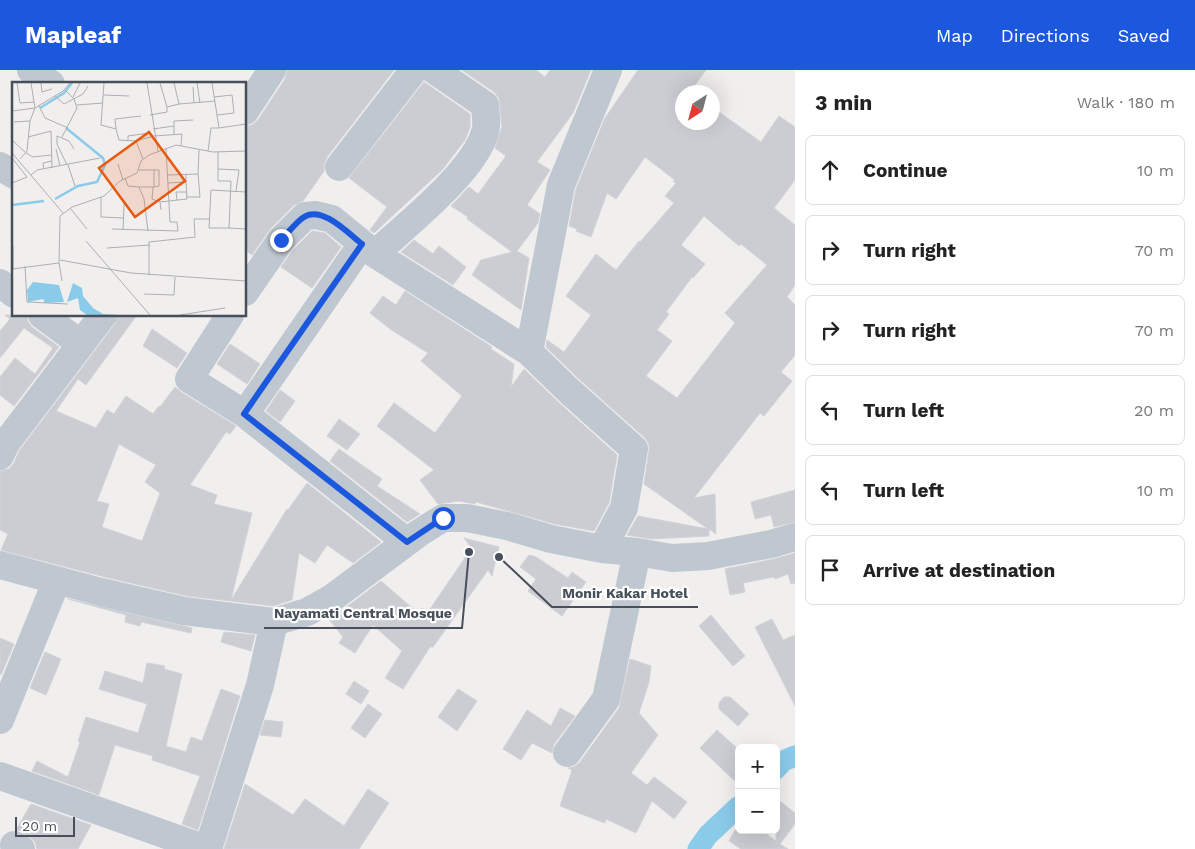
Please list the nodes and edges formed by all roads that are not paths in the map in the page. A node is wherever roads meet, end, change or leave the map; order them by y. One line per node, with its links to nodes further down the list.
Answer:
1 (31, 70): 6 (street)
2 (272, 70): 7 (street)
3 (414, 70): 9 (street)
4 (434, 70): 11 (street)
5 (608, 70): 19 (street)
6 (48, 82)
7 (246, 109)
8 (0, 166): 10 (street)
9 (339, 167)
10 (12, 174)
11 (368, 249): 13 (street); 19 (street); 20 (street)
12 (0, 283): 14 (street)
13 (246, 291)
14 (12, 292)
15 (43, 316): 18 (street)
16 (101, 316): 18 (street)
17 (229, 316): 20 (street)
18 (81, 344): 21 (street)
19 (529, 352): 24 (street)
20 (244, 414): 23 (street)
21 (0, 456)
22 (795, 537): 25 (street)
23 (407, 542): 24 (street); 28 (street)
24 (602, 549): 25 (street)
25 (637, 552): 30 (street)
26 (0, 565): 27 (street)
27 (57, 580): 28 (street); 29 (street)
28 (274, 622): 32 (street)
29 (0, 720)
30 (567, 753)
31 (0, 776): 32 (street)
32 (207, 849)

